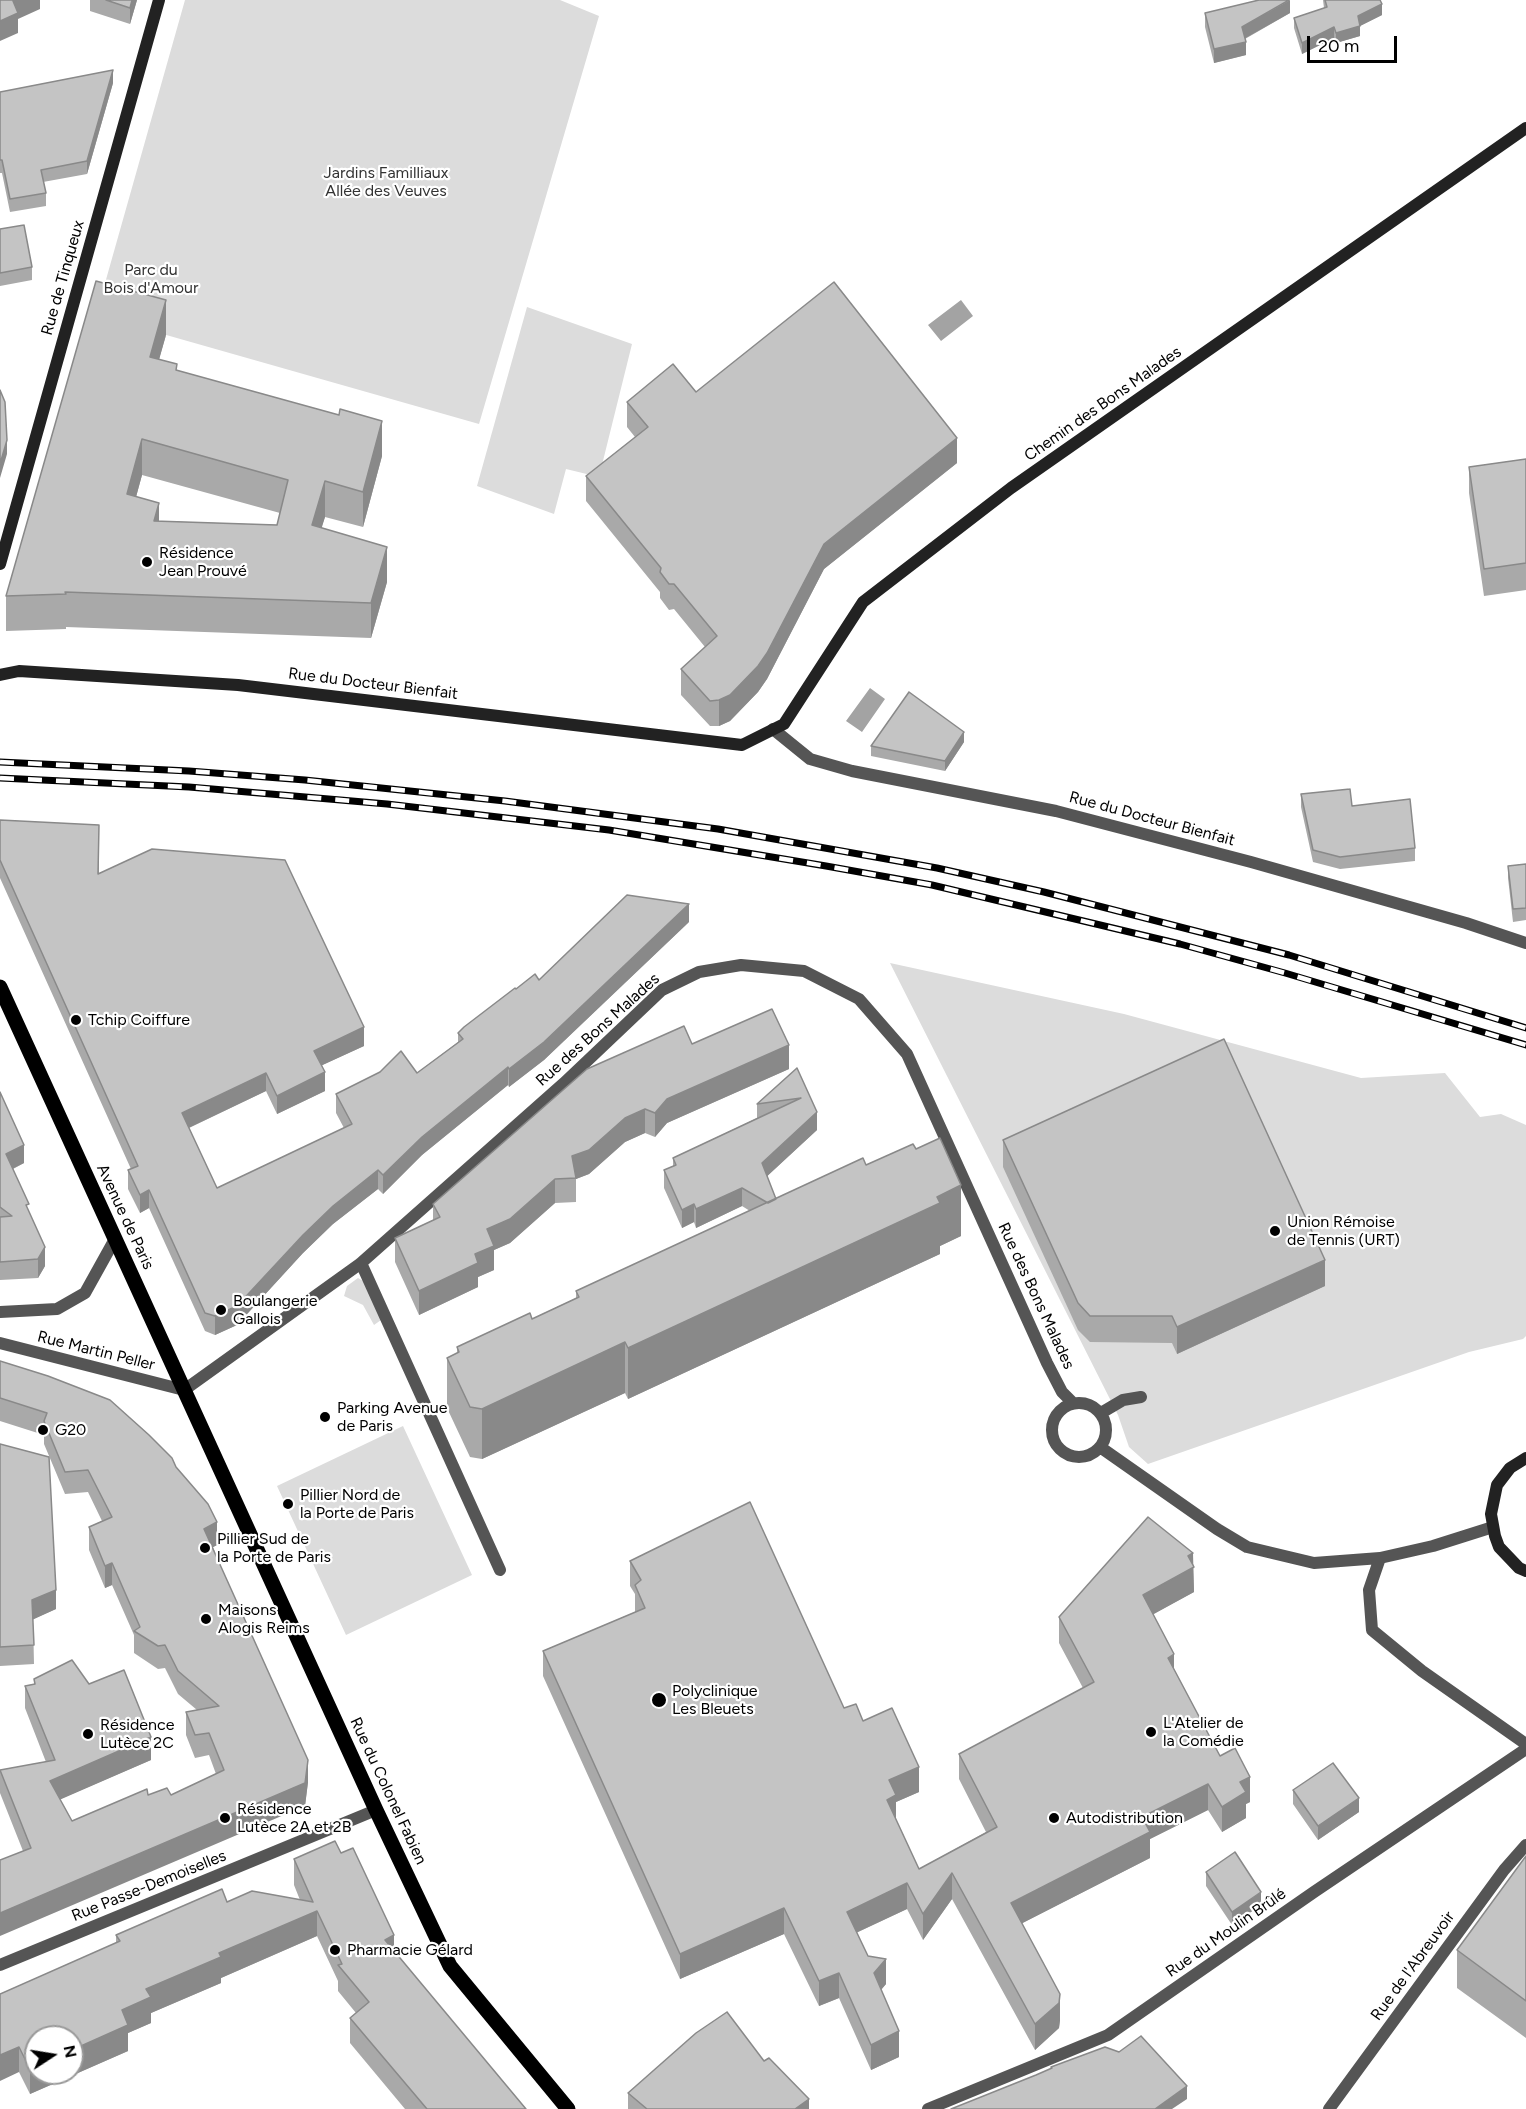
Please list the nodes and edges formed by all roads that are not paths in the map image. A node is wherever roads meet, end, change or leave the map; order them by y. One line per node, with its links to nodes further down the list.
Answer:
1 (159, 0): 3 (street, Rue de Tinqueux)
2 (1526, 129): 5 (street, Chemin des Bons Malades)
3 (0, 564)
4 (3, 672): 6 (street, Rue du Docteur Bienfait)
5 (774, 729): 6 (street, Chemin des Bons Malades); 7 (street, Rue du Docteur Bienfait)
6 (742, 745)
7 (1526, 943)
8 (0, 987): 9 (main road, Avenue de Paris)
9 (115, 1239): 11 (street); 13 (main road, Avenue de Paris)
10 (361, 1263): 13 (street, Rue des Bons Malades); 15 (street, Rue des Bons Malades); 22 (street)
11 (0, 1312)
12 (0, 1343): 13 (street, Rue Martin Peller)
13 (184, 1390): 19 (main road, Avenue de Paris)
14 (1141, 1396): 16 (street)
15 (1073, 1403): 16 (street); 17 (street)
16 (1101, 1413): 17 (street)
17 (1100, 1447): 21 (street)
18 (1526, 1458): 20 (street)
19 (218, 1462): 26 (main road, Rue du Colonel Fabien)
20 (1493, 1527): 21 (street); 23 (street)
21 (1380, 1558): 24 (street)
22 (500, 1570)
23 (1526, 1571)
24 (1526, 1744)
25 (1526, 1749): 30 (street, Rue du Moulin Brûlé)
26 (376, 1810): 28 (street, Rue Passe-Demoiselles); 29 (main road, Rue du Colonel Fabien)
27 (1526, 1845): 31 (street, Rue de l'Abreuvoir)
28 (0, 1965)
29 (568, 2109)
30 (927, 2109)
31 (1329, 2109)

